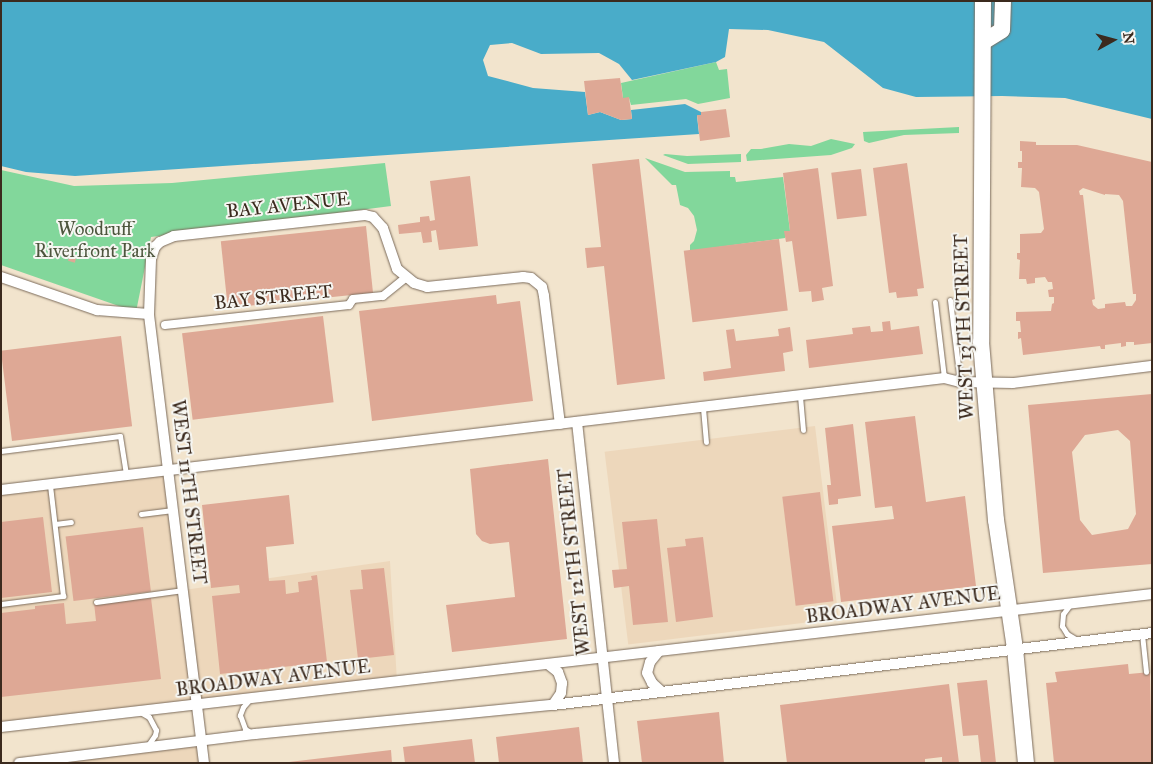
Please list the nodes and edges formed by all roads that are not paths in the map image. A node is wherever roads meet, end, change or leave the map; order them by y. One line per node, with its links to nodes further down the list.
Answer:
1 (983, 1): 3 (main road, WEST 13TH STREET)
2 (1003, 1): 3 (main road)
3 (983, 42): 34 (main road, WEST 13TH STREET)
4 (155, 247): 6 (street, BAY AVENUE); 9 (street, WEST 11TH STREET)
5 (1, 276): 9 (street)
6 (405, 278): 10 (street, BAY STREET); 17 (street)
7 (950, 300): 13 (lane)
8 (935, 302): 12 (lane)
9 (149, 314): 21 (street, WEST 11TH STREET)
10 (166, 325)
11 (1152, 366): 13 (street)
12 (944, 378): 13 (street); 14 (street)
13 (960, 382)
14 (800, 396): 15 (street); 18 (lane)
15 (703, 408): 16 (street); 19 (lane)
16 (577, 422): 17 (street); 39 (street, WEST 12TH STREET)
17 (560, 424): 21 (street)
18 (803, 430)
19 (706, 442)
20 (1, 451): 22 (lane)
21 (168, 470): 22 (street); 25 (street, WEST 11TH STREET)
22 (126, 476): 23 (street)
23 (50, 485): 24 (street); 28 (lane)
24 (1, 490)
25 (173, 510): 26 (lane); 29 (street, WEST 11TH STREET)
26 (142, 514)
27 (71, 522): 28 (lane)
28 (55, 524): 32 (lane)
29 (183, 590): 31 (lane); 45 (street, WEST 11TH STREET)
30 (1152, 594): 33 (street, BROADWAY AVENUE)
31 (96, 602)
32 (1, 604)
33 (1074, 604): 34 (street, BROADWAY AVENUE); 36 (lane)
34 (1009, 610): 37 (main road, WEST 13TH STREET); 38 (street, BROADWAY AVENUE)
35 (1147, 633): 36 (street); 41 (lane)
36 (1086, 641): 37 (street)
37 (1015, 649): 42 (street); 55 (main road, WEST 13TH STREET)
38 (659, 651): 39 (street, BROADWAY AVENUE); 42 (street)
39 (602, 658): 40 (street, BROADWAY AVENUE); 44 (street, WEST 12TH STREET)
40 (548, 664): 43 (street, BROADWAY AVENUE); 46 (street)
41 (1146, 672)
42 (662, 692): 44 (street)
43 (251, 698): 45 (street, BROADWAY AVENUE); 49 (lane)
44 (606, 698): 46 (street); 54 (street, WEST 12TH STREET)
45 (198, 704): 47 (street, BROADWAY AVENUE); 50 (street, WEST 11TH STREET)
46 (553, 705): 49 (street)
47 (139, 711): 48 (street, BROADWAY AVENUE); 51 (lane)
48 (1, 727)
49 (255, 734): 50 (street)
50 (202, 741): 51 (street); 53 (street, WEST 11TH STREET)
51 (143, 748): 52 (street)
52 (19, 763)
53 (204, 763)
54 (614, 763)
55 (1026, 763)

